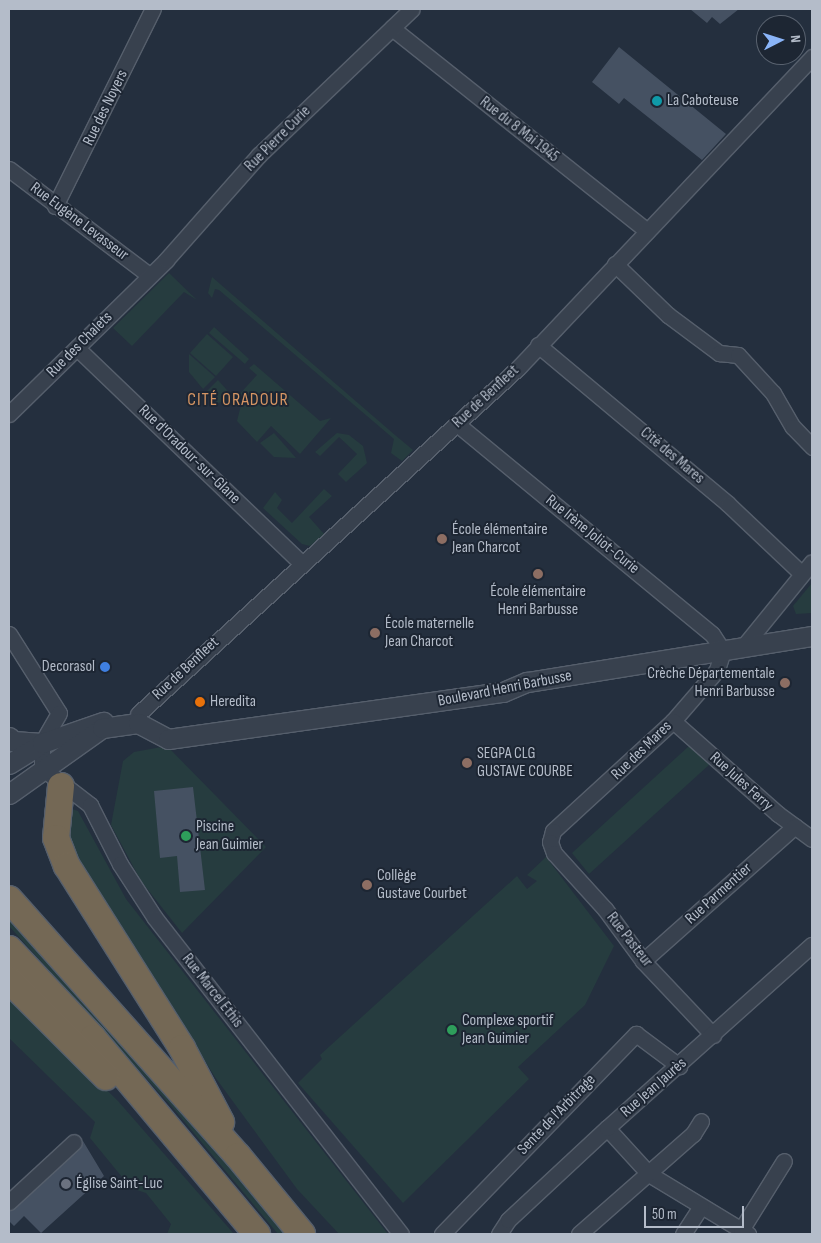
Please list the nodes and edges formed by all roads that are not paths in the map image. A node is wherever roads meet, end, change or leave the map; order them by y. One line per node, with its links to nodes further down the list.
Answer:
1 (153, 9): 6 (street, Rue des Noyers)
2 (412, 9): 3 (street, Rue Pierre Curie)
3 (392, 28): 7 (street, Rue du 8 Mai 1945); 9 (street, Rue Pierre Curie)
4 (812, 57): 7 (street, Rue de Benfleet)
5 (9, 169): 6 (street, Rue Eugène Levasseur)
6 (55, 206): 9 (street, Rue Eugène Levasseur)
7 (647, 231): 8 (street, Rue de Benfleet)
8 (615, 264): 10 (street, Rue de Benfleet); 14 (street)
9 (150, 275): 11 (street, Rue des Chalets)
10 (538, 345): 13 (street, Rue de Benfleet); 17 (street, Cité des Mares)
11 (77, 348): 12 (street, Rue des Chalets); 16 (street, Rue d'Oradour-sur-Glane)
12 (9, 414)
13 (457, 424): 16 (street, Rue de Benfleet); 21 (street, Rue Irène Joliot-Curie)
14 (812, 447)
15 (812, 562): 17 (street)
16 (301, 563): 22 (street, Rue de Benfleet)
17 (801, 574): 20 (street)
18 (9, 634): 26 (street)
19 (812, 636): 20 (street, Boulevard Henri Barbusse)
20 (743, 647): 21 (street, Boulevard Henri Barbusse)
21 (723, 651): 23 (street, Rue des Mares); 25 (street, Boulevard Henri Barbusse)
22 (138, 714): 25 (street); 26 (street)
23 (674, 721): 31 (street, Rue Jules Ferry); 33 (street, Rue des Mares)
24 (9, 737): 26 (street)
25 (168, 740): 28 (street)
26 (42, 743): 27 (street); 28 (street)
27 (9, 764)
28 (42, 768): 29 (street, Rue Marcel Ethis); 30 (street)
29 (61, 786): 45 (highway); 53 (street, Rue Marcel Ethis)
30 (9, 794)
31 (795, 826): 32 (street, Rue Jules Ferry); 37 (street, Rue Parmentier)
32 (812, 839)
33 (550, 842): 37 (street, Rue Pasteur)
34 (9, 899): 45 (highway)
35 (9, 949): 41 (highway)
36 (810, 951): 39 (street, Rue Jean Jaurès)
37 (643, 961): 39 (street, Rue Pasteur)
38 (9, 980): 41 (highway)
39 (713, 1035): 40 (street, Rue Jean Jaurès)
40 (679, 1066): 43 (street, Rue Jean Jaurès); 54 (street, Sente de l'Arbitrage)
41 (153, 1108): 51 (highway)
42 (701, 1121): 47 (street)
43 (608, 1128): 47 (street); 55 (street, Rue Jean Jaurès)
44 (74, 1142): 48 (street)
45 (238, 1156): 52 (highway)
46 (784, 1161): 50 (street)
47 (649, 1174): 49 (street); 56 (street)
48 (9, 1202)
49 (701, 1206): 50 (street); 57 (street)
50 (744, 1232)
51 (257, 1234)
52 (302, 1234)
53 (401, 1234)
54 (442, 1234)
55 (499, 1234)
56 (579, 1234)
57 (683, 1234)

